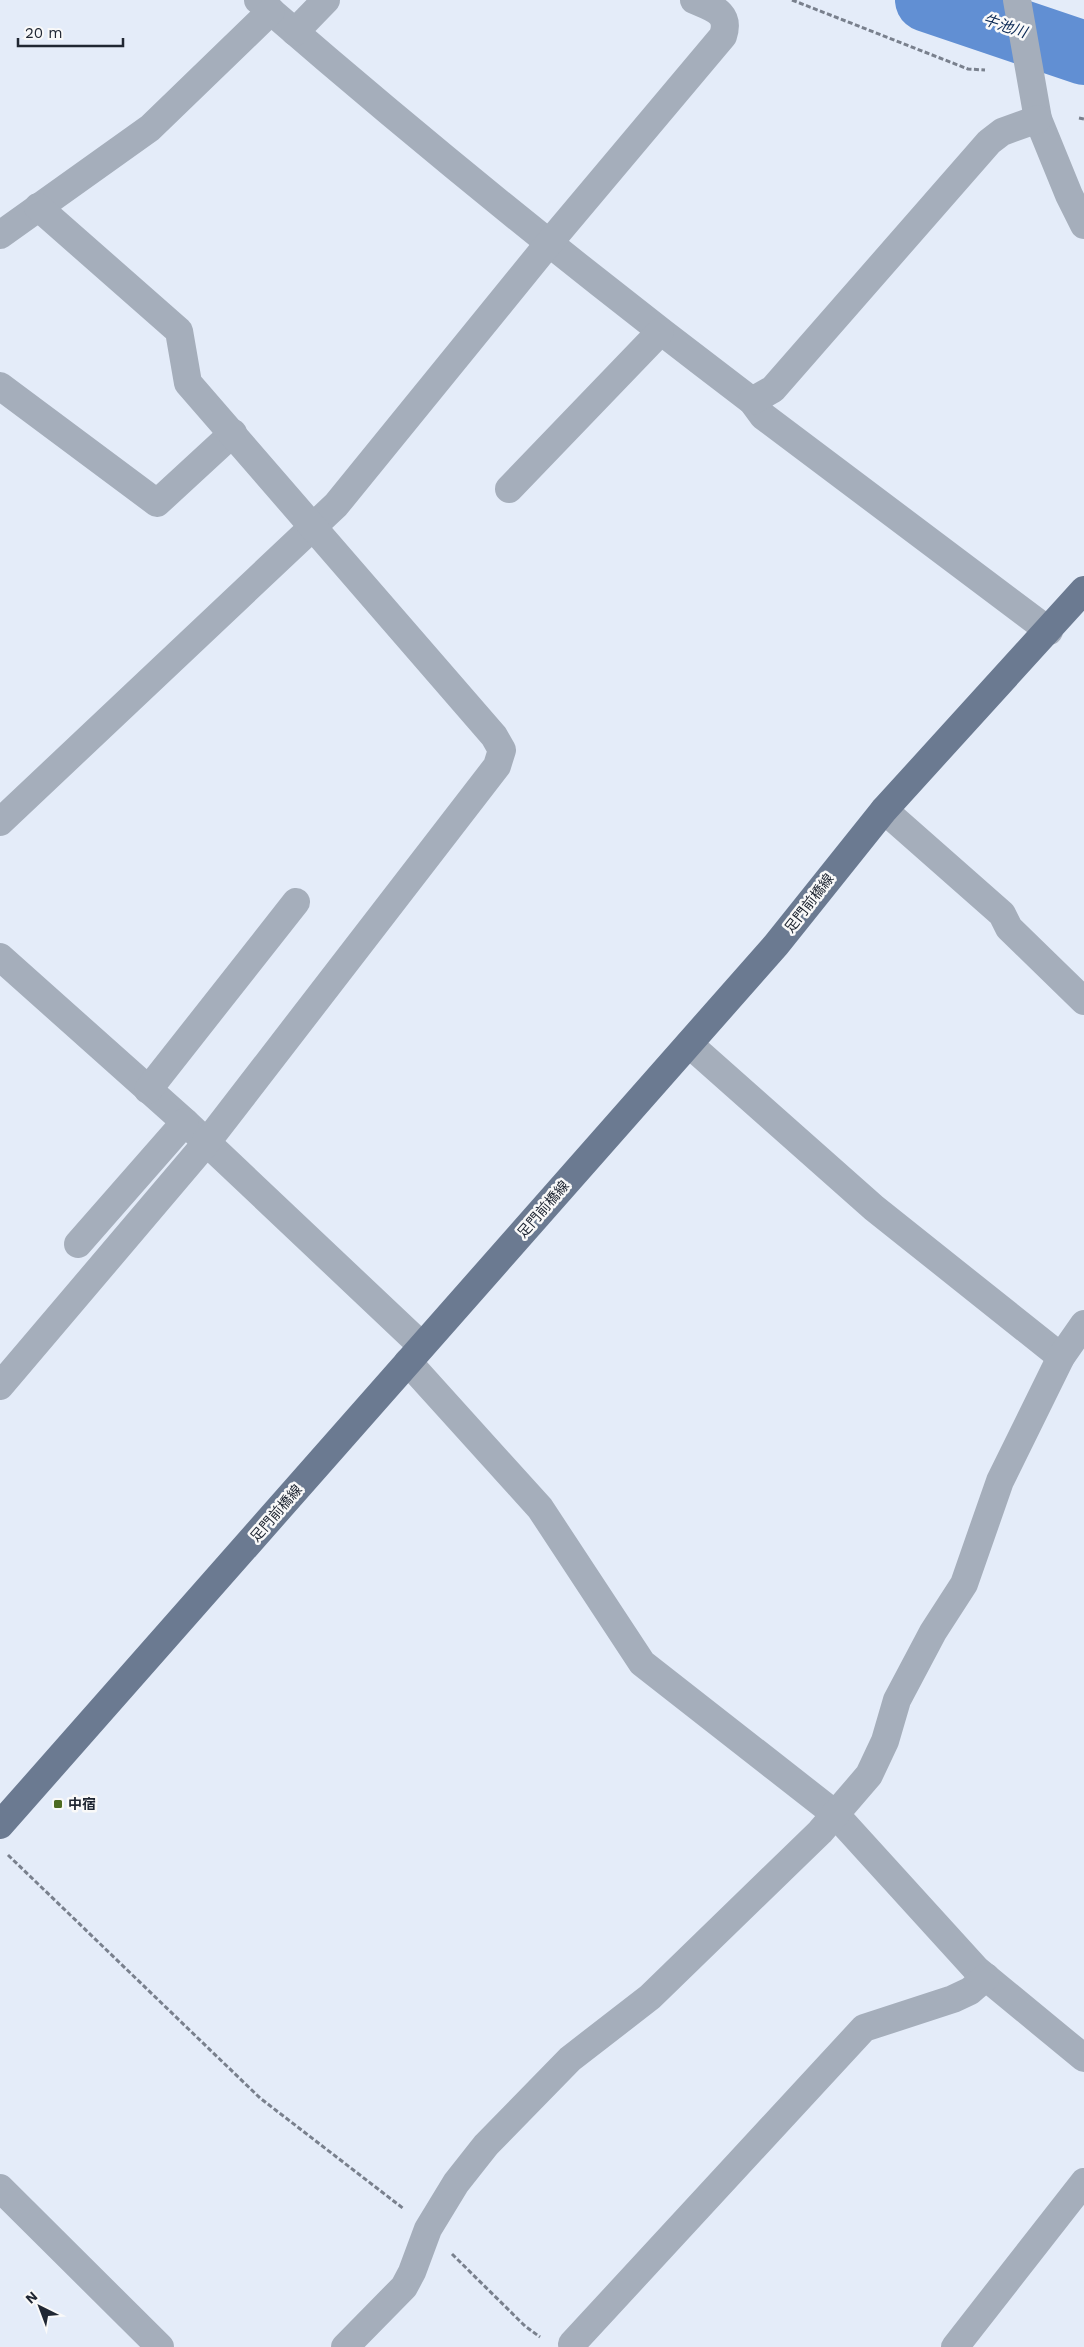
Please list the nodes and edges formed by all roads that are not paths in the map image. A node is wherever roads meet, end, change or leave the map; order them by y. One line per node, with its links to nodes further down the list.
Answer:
1 (326, 0): 5 (street)
2 (694, 0): 10 (street)
3 (1017, 0): 6 (street)
4 (264, 5): 5 (street); 7 (street)
5 (295, 32): 10 (street)
6 (1038, 119): 8 (street); 13 (street)
7 (38, 207): 9 (street); 14 (street)
8 (1084, 225)
9 (0, 235)
10 (550, 243): 11 (street); 16 (street)
11 (660, 332): 13 (street); 15 (street)
12 (0, 386): 14 (street)
13 (752, 401): 18 (street)
14 (233, 433): 16 (street)
15 (509, 488)
16 (313, 527): 20 (street); 27 (street)
17 (1084, 590): 18 (main road, 足門前橋線)
18 (1048, 631): 19 (main road, 足門前橋線)
19 (884, 810): 23 (street); 24 (main road, 足門前橋線)
20 (0, 822)
21 (296, 902): 25 (street)
22 (0, 957): 25 (street)
23 (1084, 1000)
24 (689, 1044): 30 (main road, 足門前橋線); 31 (street)
25 (148, 1090): 26 (street)
26 (185, 1122): 27 (street); 28 (street)
27 (206, 1142): 30 (street); 32 (street)
28 (78, 1244)
29 (1084, 1324): 31 (street)
30 (415, 1354): 33 (street); 34 (main road, 足門前橋線)
31 (1061, 1357): 33 (street)
32 (0, 1386)
33 (835, 1814): 35 (street); 41 (street)
34 (0, 1825)
35 (986, 1978): 36 (street); 39 (street)
36 (1084, 2058)
37 (1084, 2182): 42 (street)
38 (0, 2188): 40 (street)
39 (573, 2345)
40 (160, 2347)
41 (345, 2347)
42 (955, 2347)

